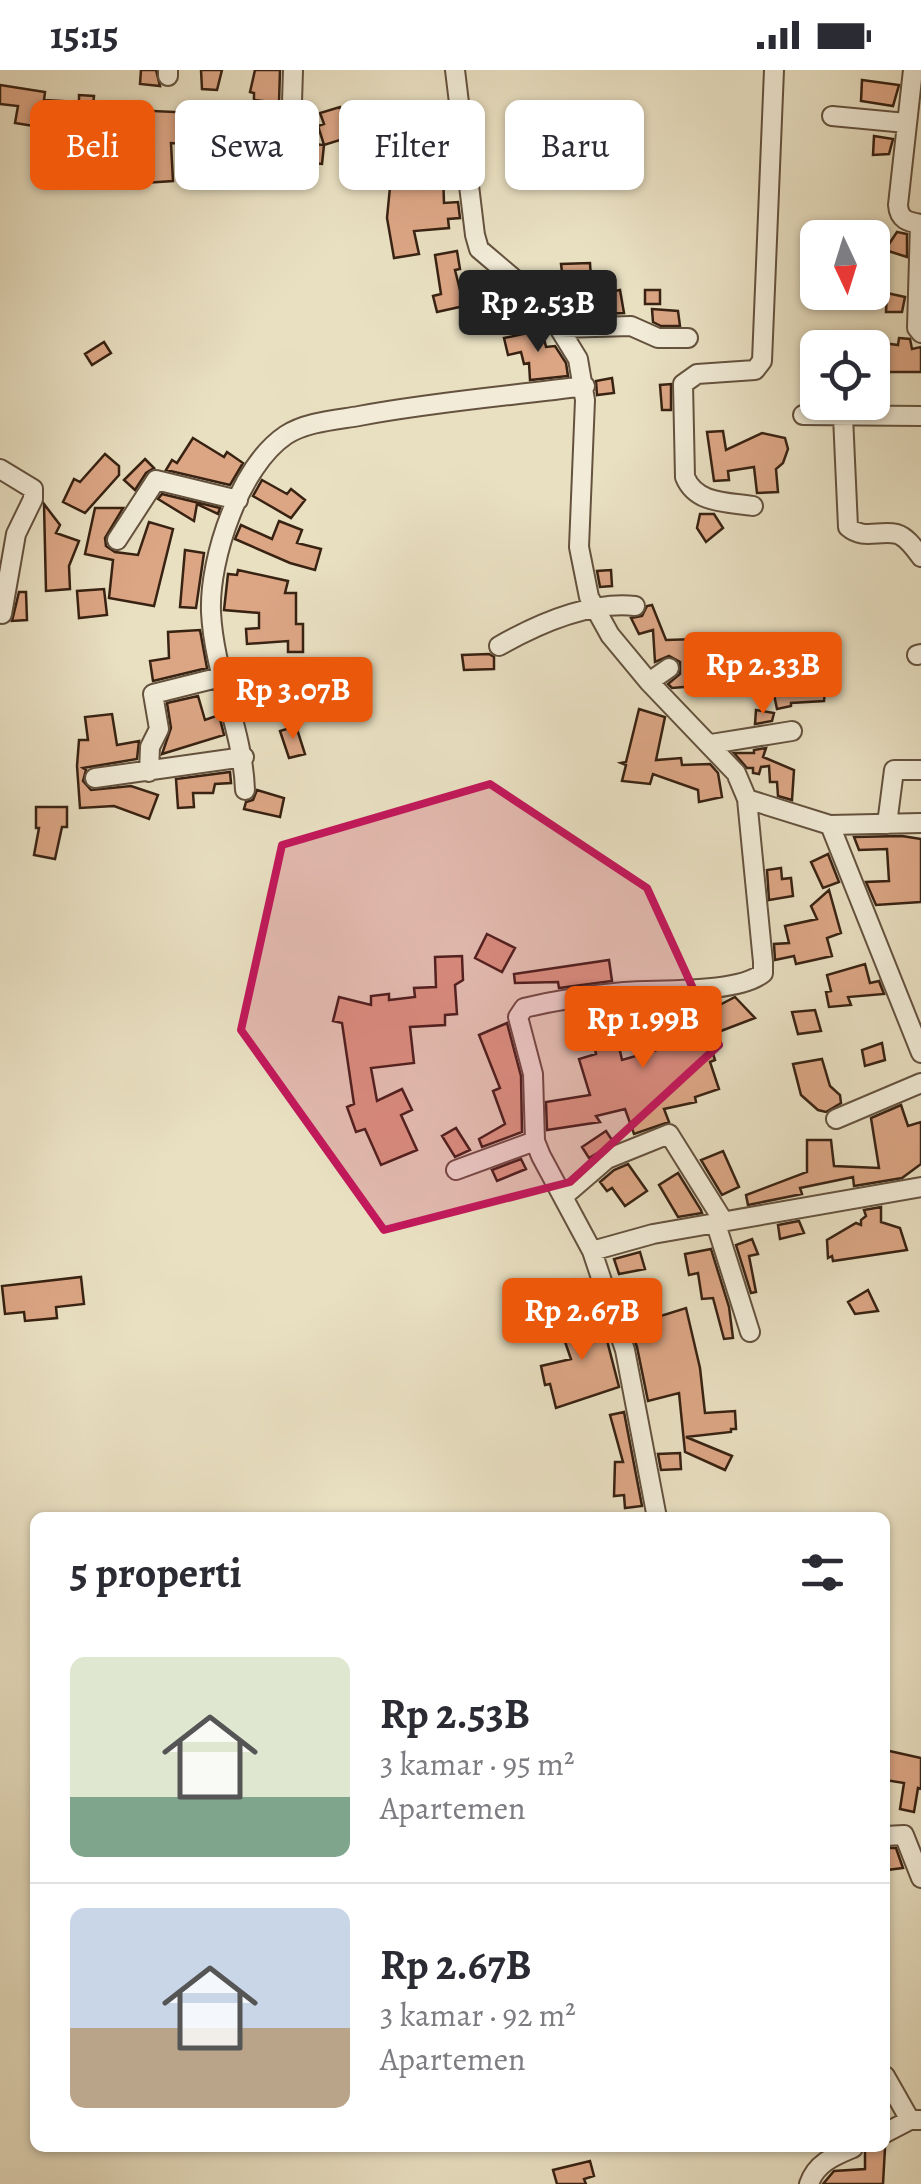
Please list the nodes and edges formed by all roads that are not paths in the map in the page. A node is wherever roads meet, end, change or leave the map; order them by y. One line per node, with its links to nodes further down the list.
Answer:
1 (293, 70): 5 (street)
2 (455, 70): 6 (street)
3 (774, 70): 20 (street)
4 (912, 70): 8 (street)
5 (292, 100)
6 (459, 100)
7 (832, 116): 8 (street)
8 (906, 124): 10 (street)
9 (469, 190): 11 (street)
10 (920, 224): 12 (street)
11 (559, 328): 13 (street); 14 (street)
12 (921, 333)
13 (688, 338)
14 (585, 386): 19 (street); 24 (street)
15 (890, 416): 16 (street)
16 (921, 416)
17 (843, 420): 22 (street)
18 (0, 470): 25 (street)
19 (238, 500): 21 (street); 28 (street)
20 (754, 506)
21 (117, 540)
22 (921, 557)
23 (635, 606): 24 (street)
24 (595, 608): 26 (street); 29 (street)
25 (2, 614)
26 (498, 646)
27 (669, 668): 29 (street)
28 (221, 676): 32 (street); 34 (street)
29 (649, 682): 31 (street)
30 (792, 731): 31 (street)
31 (711, 744): 37 (street)
32 (244, 757): 34 (street); 36 (street)
33 (921, 770): 39 (street)
34 (149, 772): 35 (street)
35 (94, 778)
36 (245, 790)
37 (747, 799): 40 (street); 45 (street)
38 (921, 823): 39 (street)
39 (888, 824): 40 (street)
40 (830, 825): 41 (street)
41 (912, 1012): 42 (street)
42 (921, 1054)
43 (921, 1082): 44 (street)
44 (836, 1118)
45 (536, 1141): 46 (street); 48 (street)
46 (456, 1170)
47 (921, 1186): 49 (street)
48 (564, 1196): 49 (street); 50 (street)
49 (720, 1223): 50 (street); 51 (street)
50 (592, 1251): 52 (street)
51 (750, 1332)
52 (656, 1512)
53 (890, 1835): 54 (street)
54 (921, 1878)
55 (890, 2083): 56 (street)
56 (915, 2120): 57 (street)
57 (890, 2130)
58 (844, 2152): 59 (street)
59 (810, 2184)

